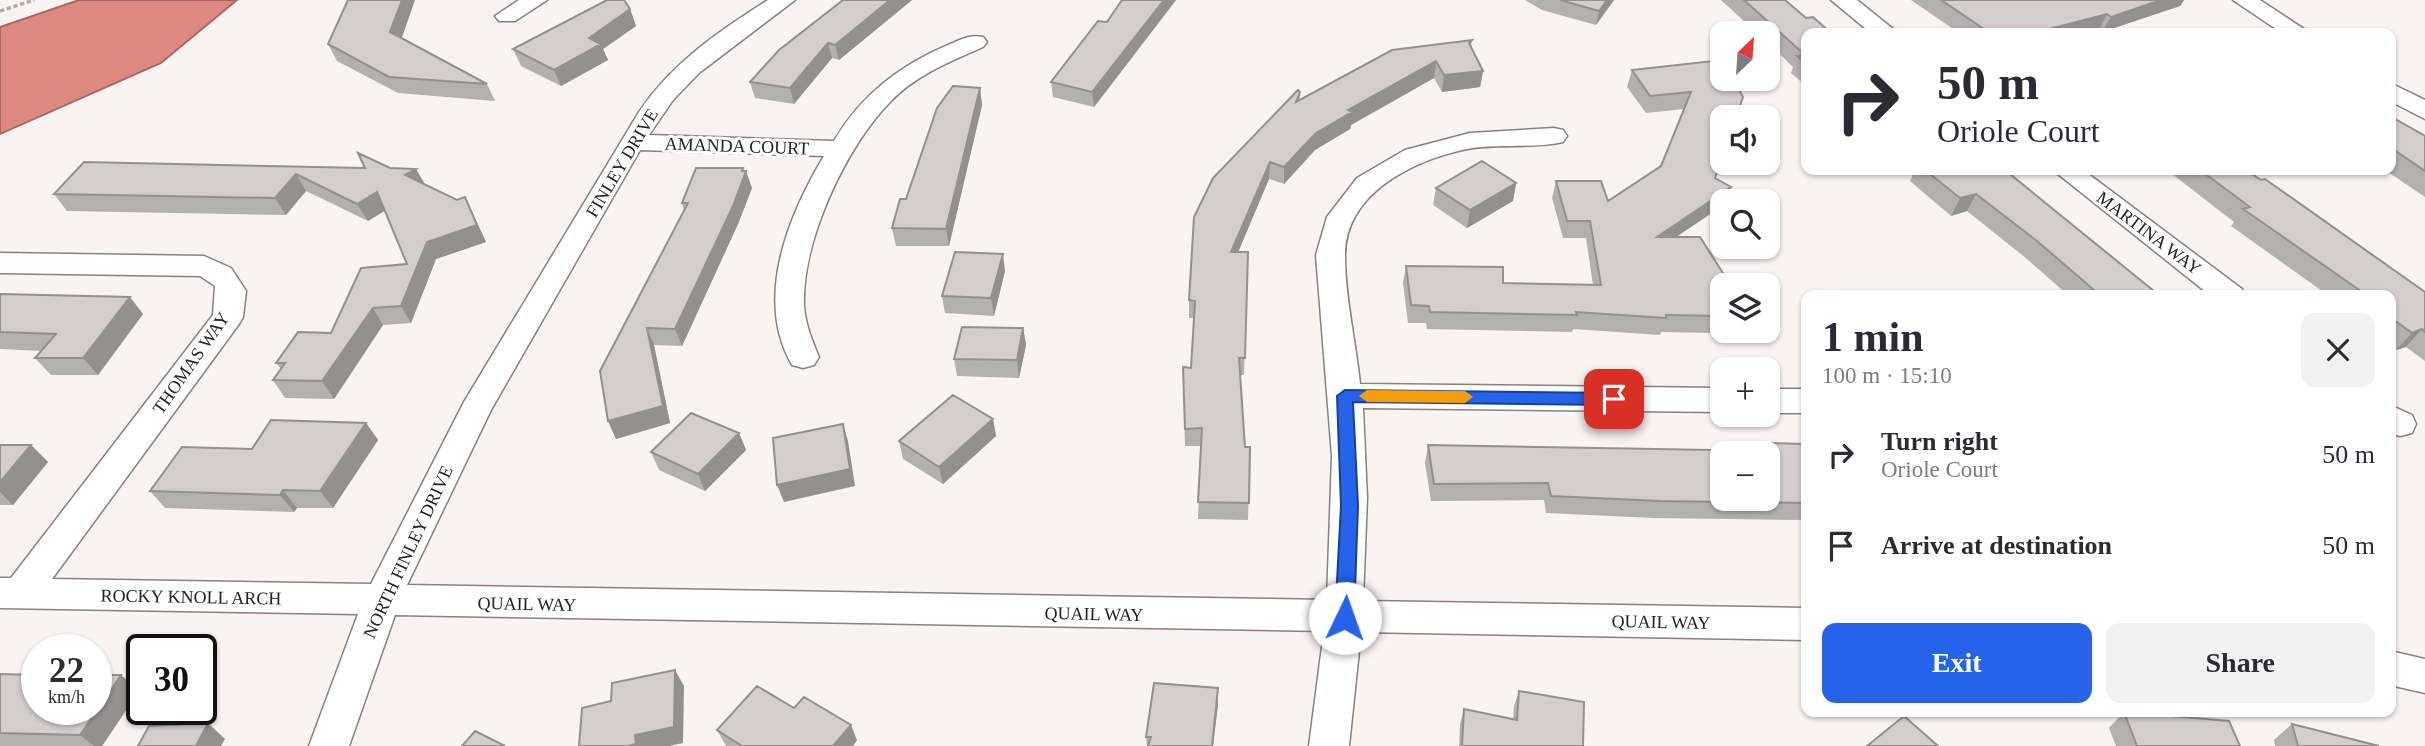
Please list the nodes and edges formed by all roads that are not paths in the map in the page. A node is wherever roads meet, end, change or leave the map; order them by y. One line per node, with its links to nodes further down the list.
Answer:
1 (536, 0): 5 (street)
2 (784, 0): 12 (street, FINLEY DRIVE)
3 (1842, 0): 6 (street)
4 (2244, 0): 7 (street)
5 (507, 16)
6 (1879, 28)
7 (2290, 28)
8 (975, 42): 13 (street, AMANDA COURT)
9 (2396, 94): 10 (street)
10 (2425, 111)
11 (1554, 136): 19 (street)
12 (633, 142): 13 (street, AMANDA COURT); 18 (street, FINLEY DRIVE)
13 (840, 149): 17 (street, AMANDA COURT)
14 (2073, 175): 16 (street, MARTINA WAY)
15 (0, 263): 23 (street, THOMAS WAY)
16 (2223, 290)
17 (803, 357)
18 (501, 364): 24 (street, NORTH FINLEY DRIVE)
19 (1345, 396): 20 (street); 25 (street)
20 (1710, 400)
21 (1780, 401): 22 (street)
22 (1801, 401)
23 (10, 594): 24 (street, ROCKY KNOLL ARCH)
24 (382, 601): 25 (street, QUAIL WAY); 29 (street, NORTH FINLEY DRIVE)
25 (1345, 618): 26 (street, QUAIL WAY); 30 (street)
26 (1801, 624)
27 (2396, 669): 28 (street)
28 (2425, 676)
29 (329, 746)
30 (1329, 746)

